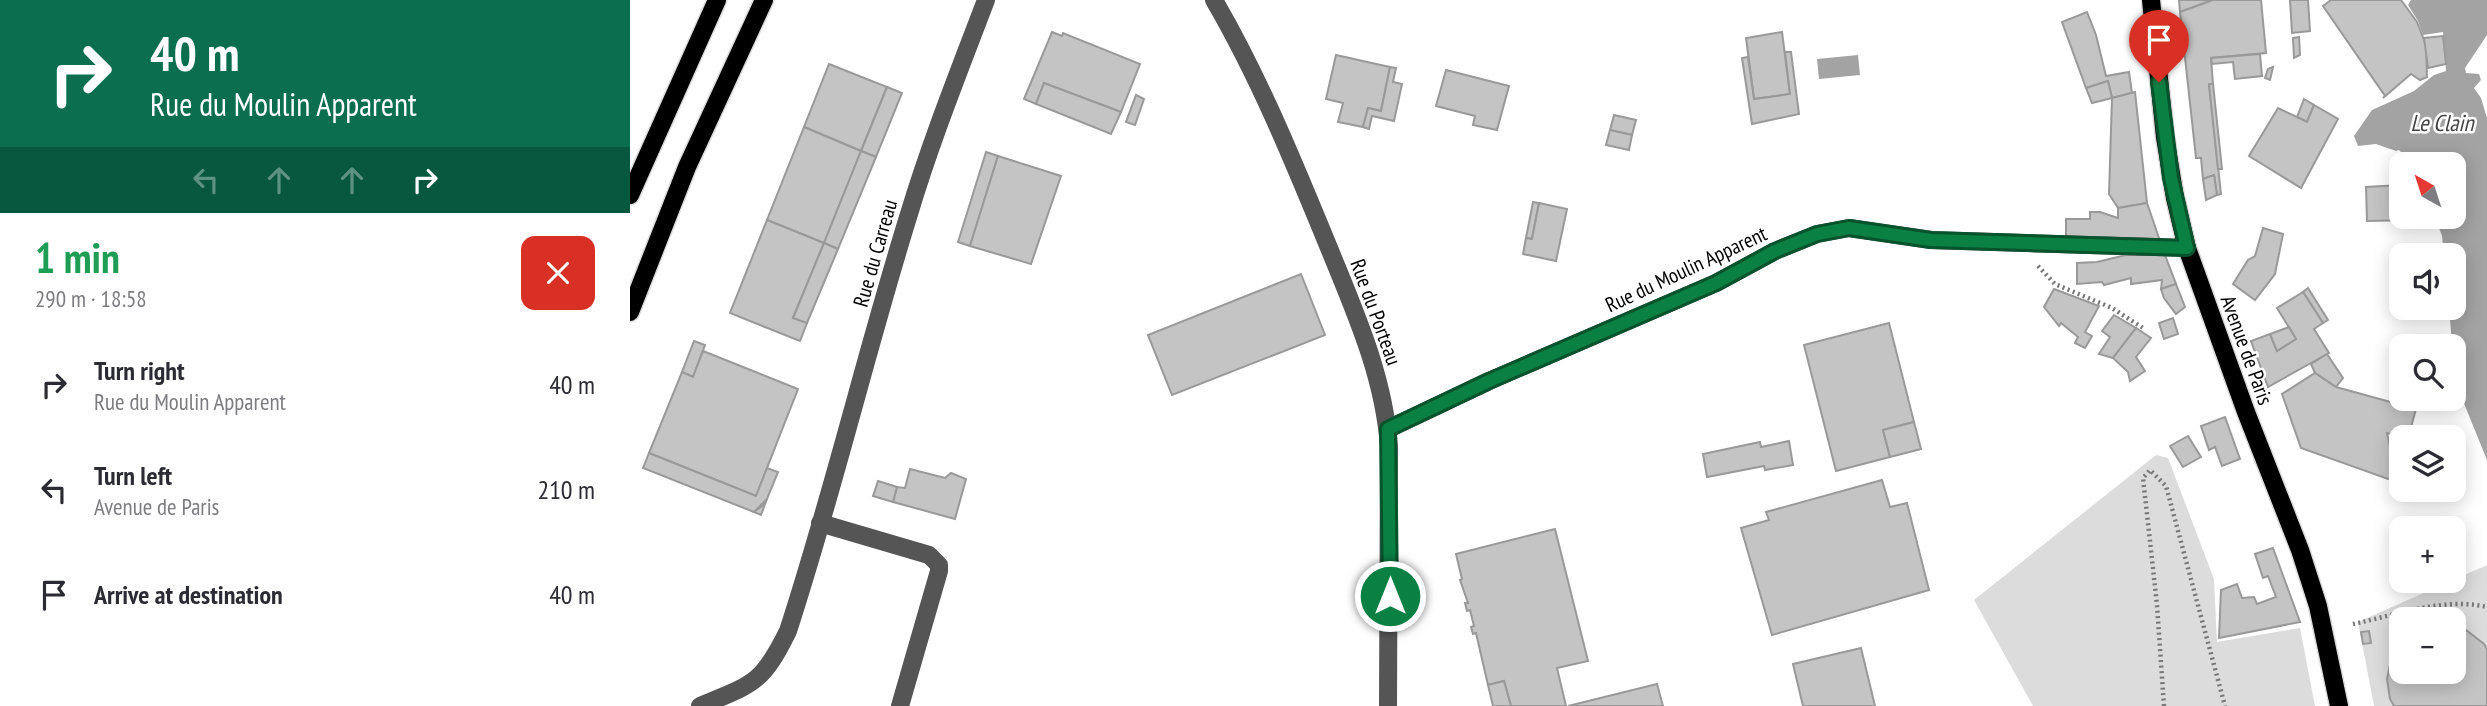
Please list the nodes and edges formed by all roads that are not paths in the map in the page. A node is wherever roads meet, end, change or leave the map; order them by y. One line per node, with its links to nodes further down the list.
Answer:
1 (717, 0): 6 (main road)
2 (764, 0): 8 (main road)
3 (986, 0): 10 (street, Rue du Carreau)
4 (1214, 0): 9 (street, Rue du Porteau)
5 (2151, 0): 7 (main road, Avenue de Paris)
6 (630, 195)
7 (2187, 248): 9 (street, Rue du Moulin Apparent); 14 (main road, Avenue de Paris)
8 (630, 312)
9 (1388, 429): 13 (street, Rue du Porteau)
10 (820, 523): 11 (street, Rue du Carreau); 12 (street)
11 (709, 704)
12 (900, 706)
13 (1388, 706)
14 (2339, 706)

